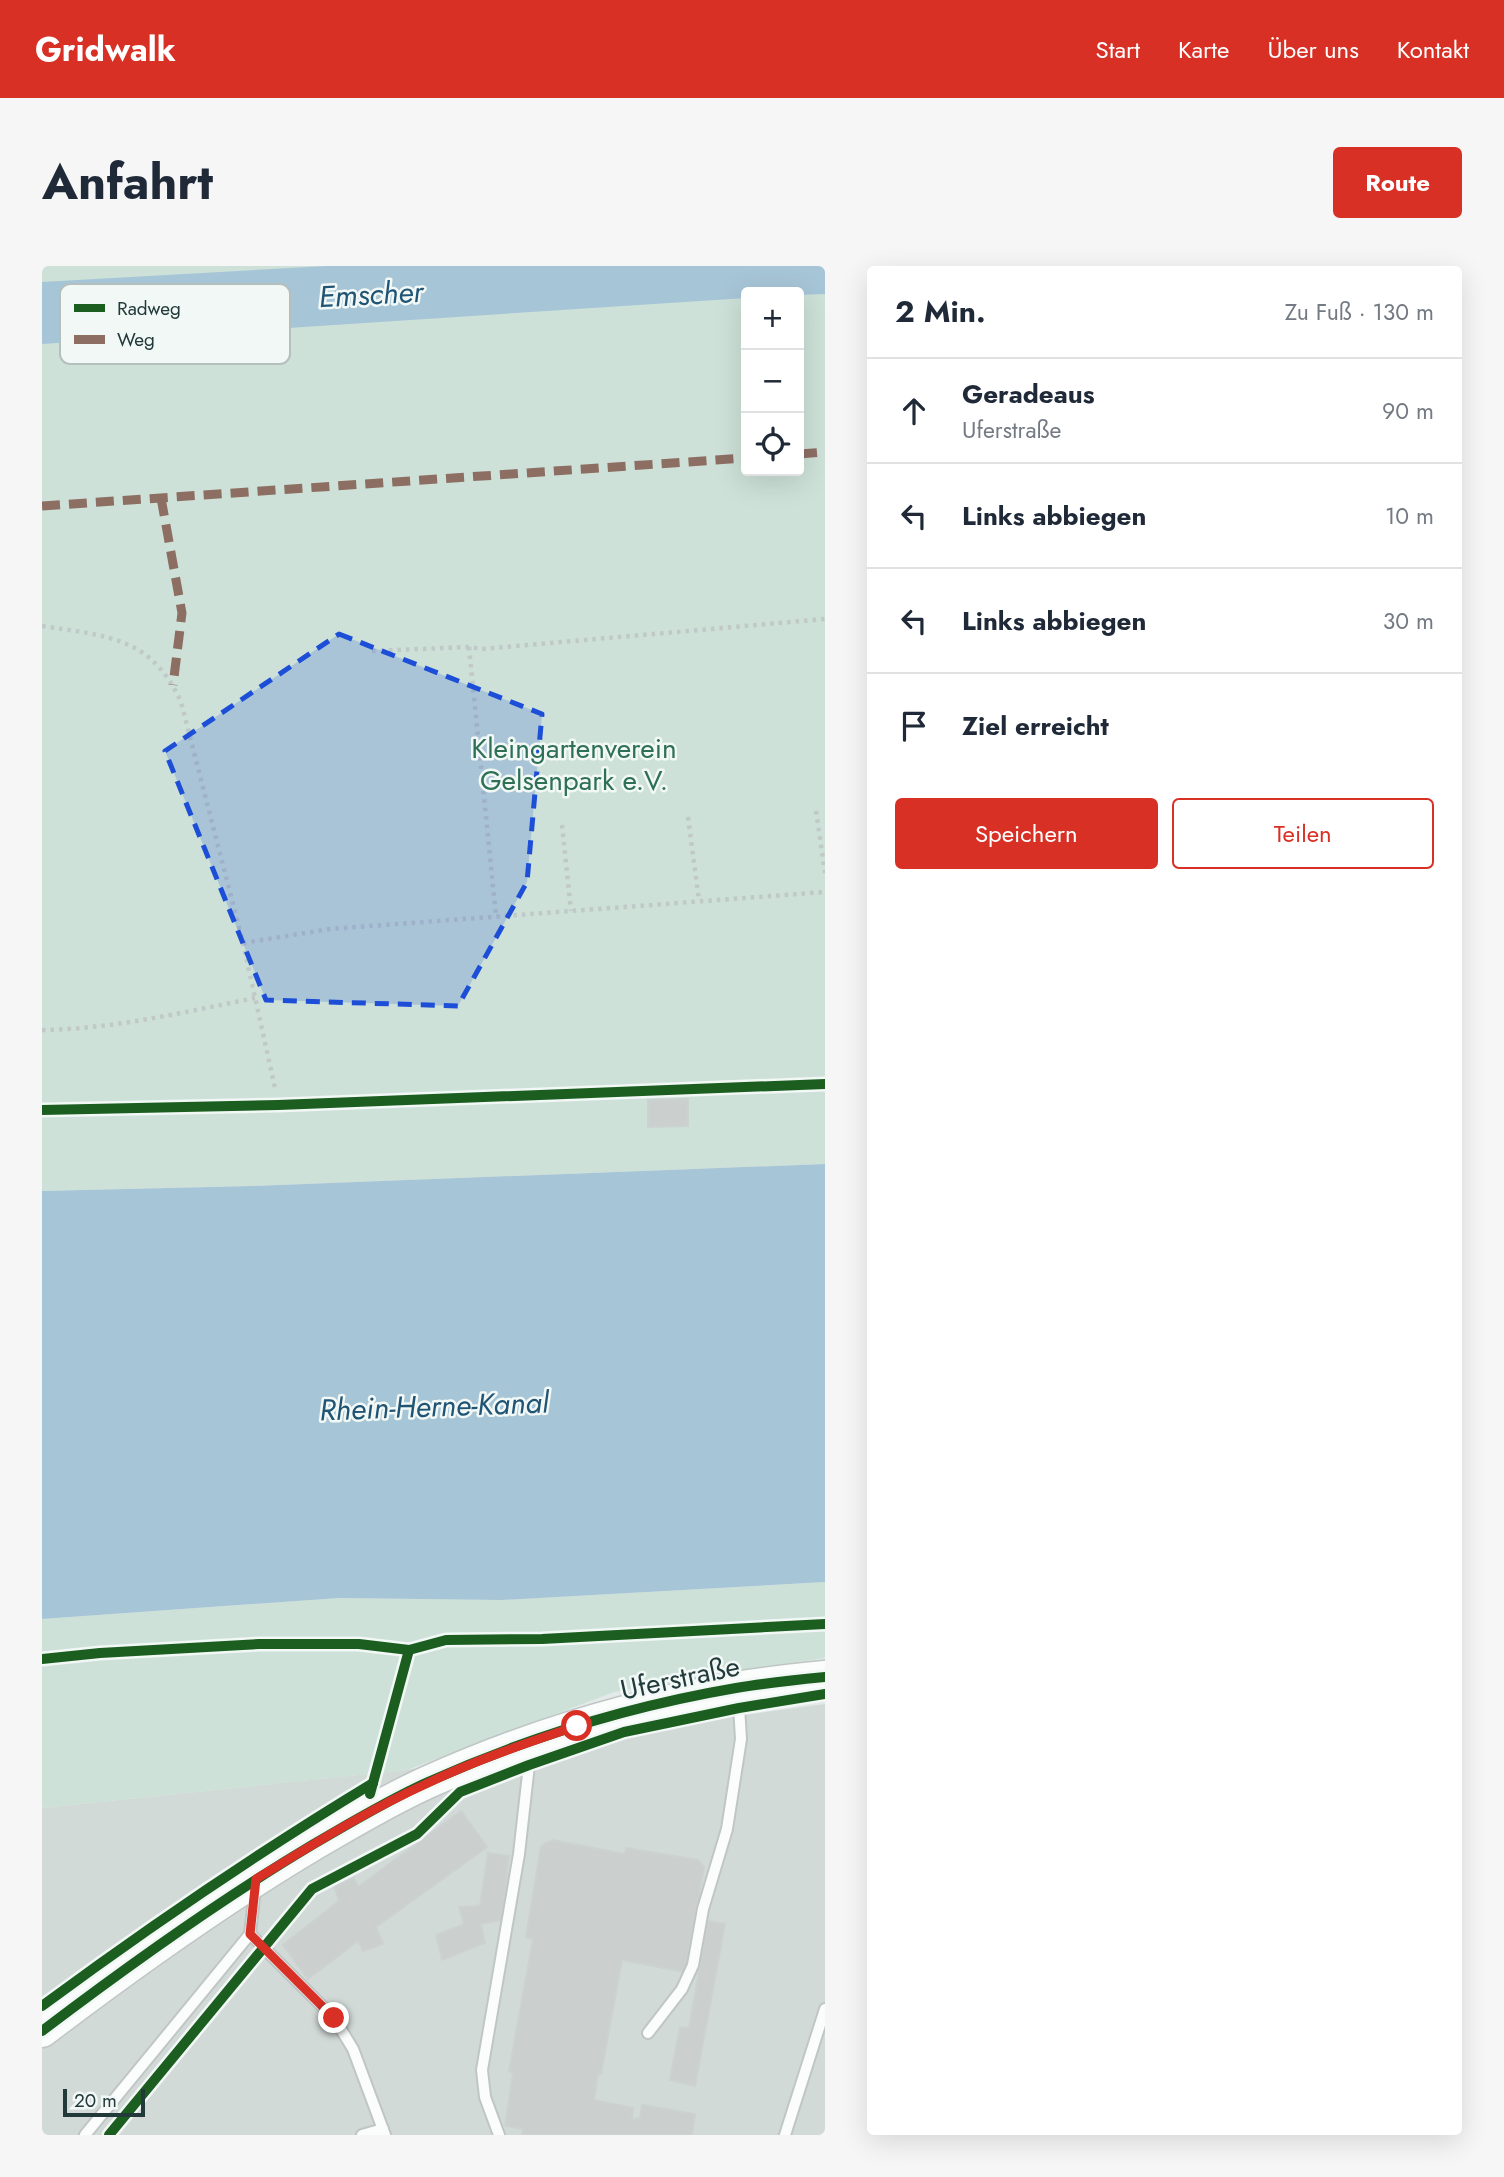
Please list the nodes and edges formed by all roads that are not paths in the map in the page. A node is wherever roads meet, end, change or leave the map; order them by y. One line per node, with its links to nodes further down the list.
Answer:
1 (825, 1084): 2 (lane)
2 (42, 1110)
3 (825, 1677): 4 (main road, Uferstraße)
4 (738, 1687): 5 (main road, Uferstraße); 10 (lane)
5 (532, 1741): 6 (main road, Uferstraße); 14 (lane)
6 (256, 1879): 7 (lane); 9 (main road, Uferstraße)
7 (250, 1934): 11 (lane); 12 (lane)
8 (825, 2009): 15 (lane)
9 (42, 2031)
10 (648, 2033)
11 (384, 2132): 13 (lane)
12 (85, 2135)
13 (362, 2135)
14 (499, 2135)
15 (785, 2135)

